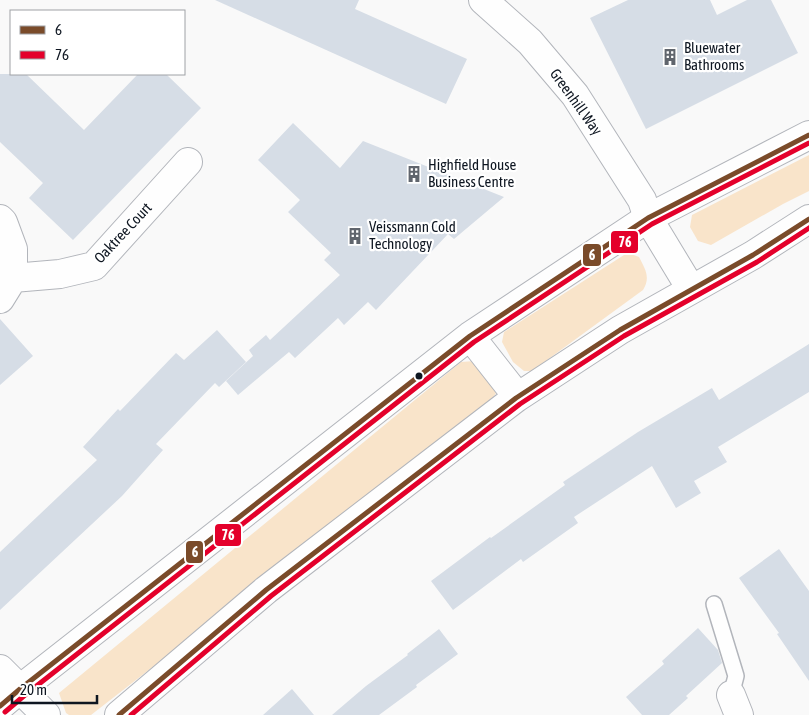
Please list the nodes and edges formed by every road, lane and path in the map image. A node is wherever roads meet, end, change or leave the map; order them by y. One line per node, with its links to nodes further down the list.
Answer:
1 (483, 0): 4 (main road, Greenhill Way)
2 (809, 135): 4 (main road)
3 (188, 162): 7 (main road, Oaktree Court)
4 (648, 218): 8 (main road, Greenhill Way); 9 (main road)
5 (0, 219): 7 (main road)
6 (809, 219): 8 (main road)
7 (7, 288)
8 (691, 289): 10 (main road)
9 (470, 336): 10 (main road); 13 (main road)
10 (516, 398): 16 (main road)
11 (714, 604): 14 (lane)
12 (0, 669): 13 (main road)
13 (10, 697): 15 (main road)
14 (735, 705)
15 (46, 715)
16 (119, 715)

